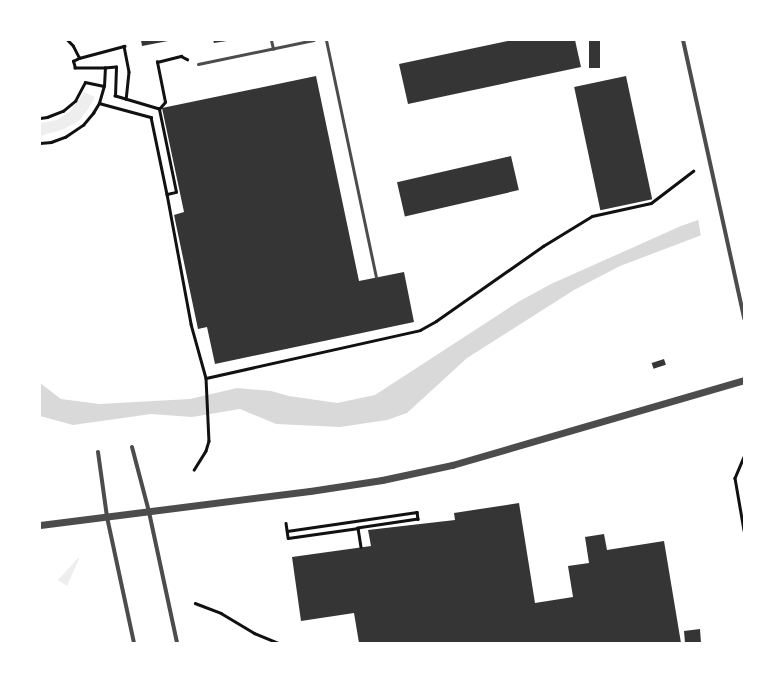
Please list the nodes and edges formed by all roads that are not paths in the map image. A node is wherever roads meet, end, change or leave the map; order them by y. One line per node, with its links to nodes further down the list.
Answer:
1 (271, 40): 5 (lane)
2 (314, 40): 5 (lane)
3 (326, 40): 7 (lane)
4 (683, 40): 8 (street)
5 (272, 49): 6 (lane)
6 (198, 64)
7 (376, 277)
8 (744, 318)
9 (744, 380): 12 (street)
10 (132, 447): 12 (street)
11 (98, 452): 13 (street)
12 (149, 512): 13 (street); 16 (street)
13 (107, 517): 14 (street); 15 (street)
14 (40, 525)
15 (134, 643)
16 (177, 643)

